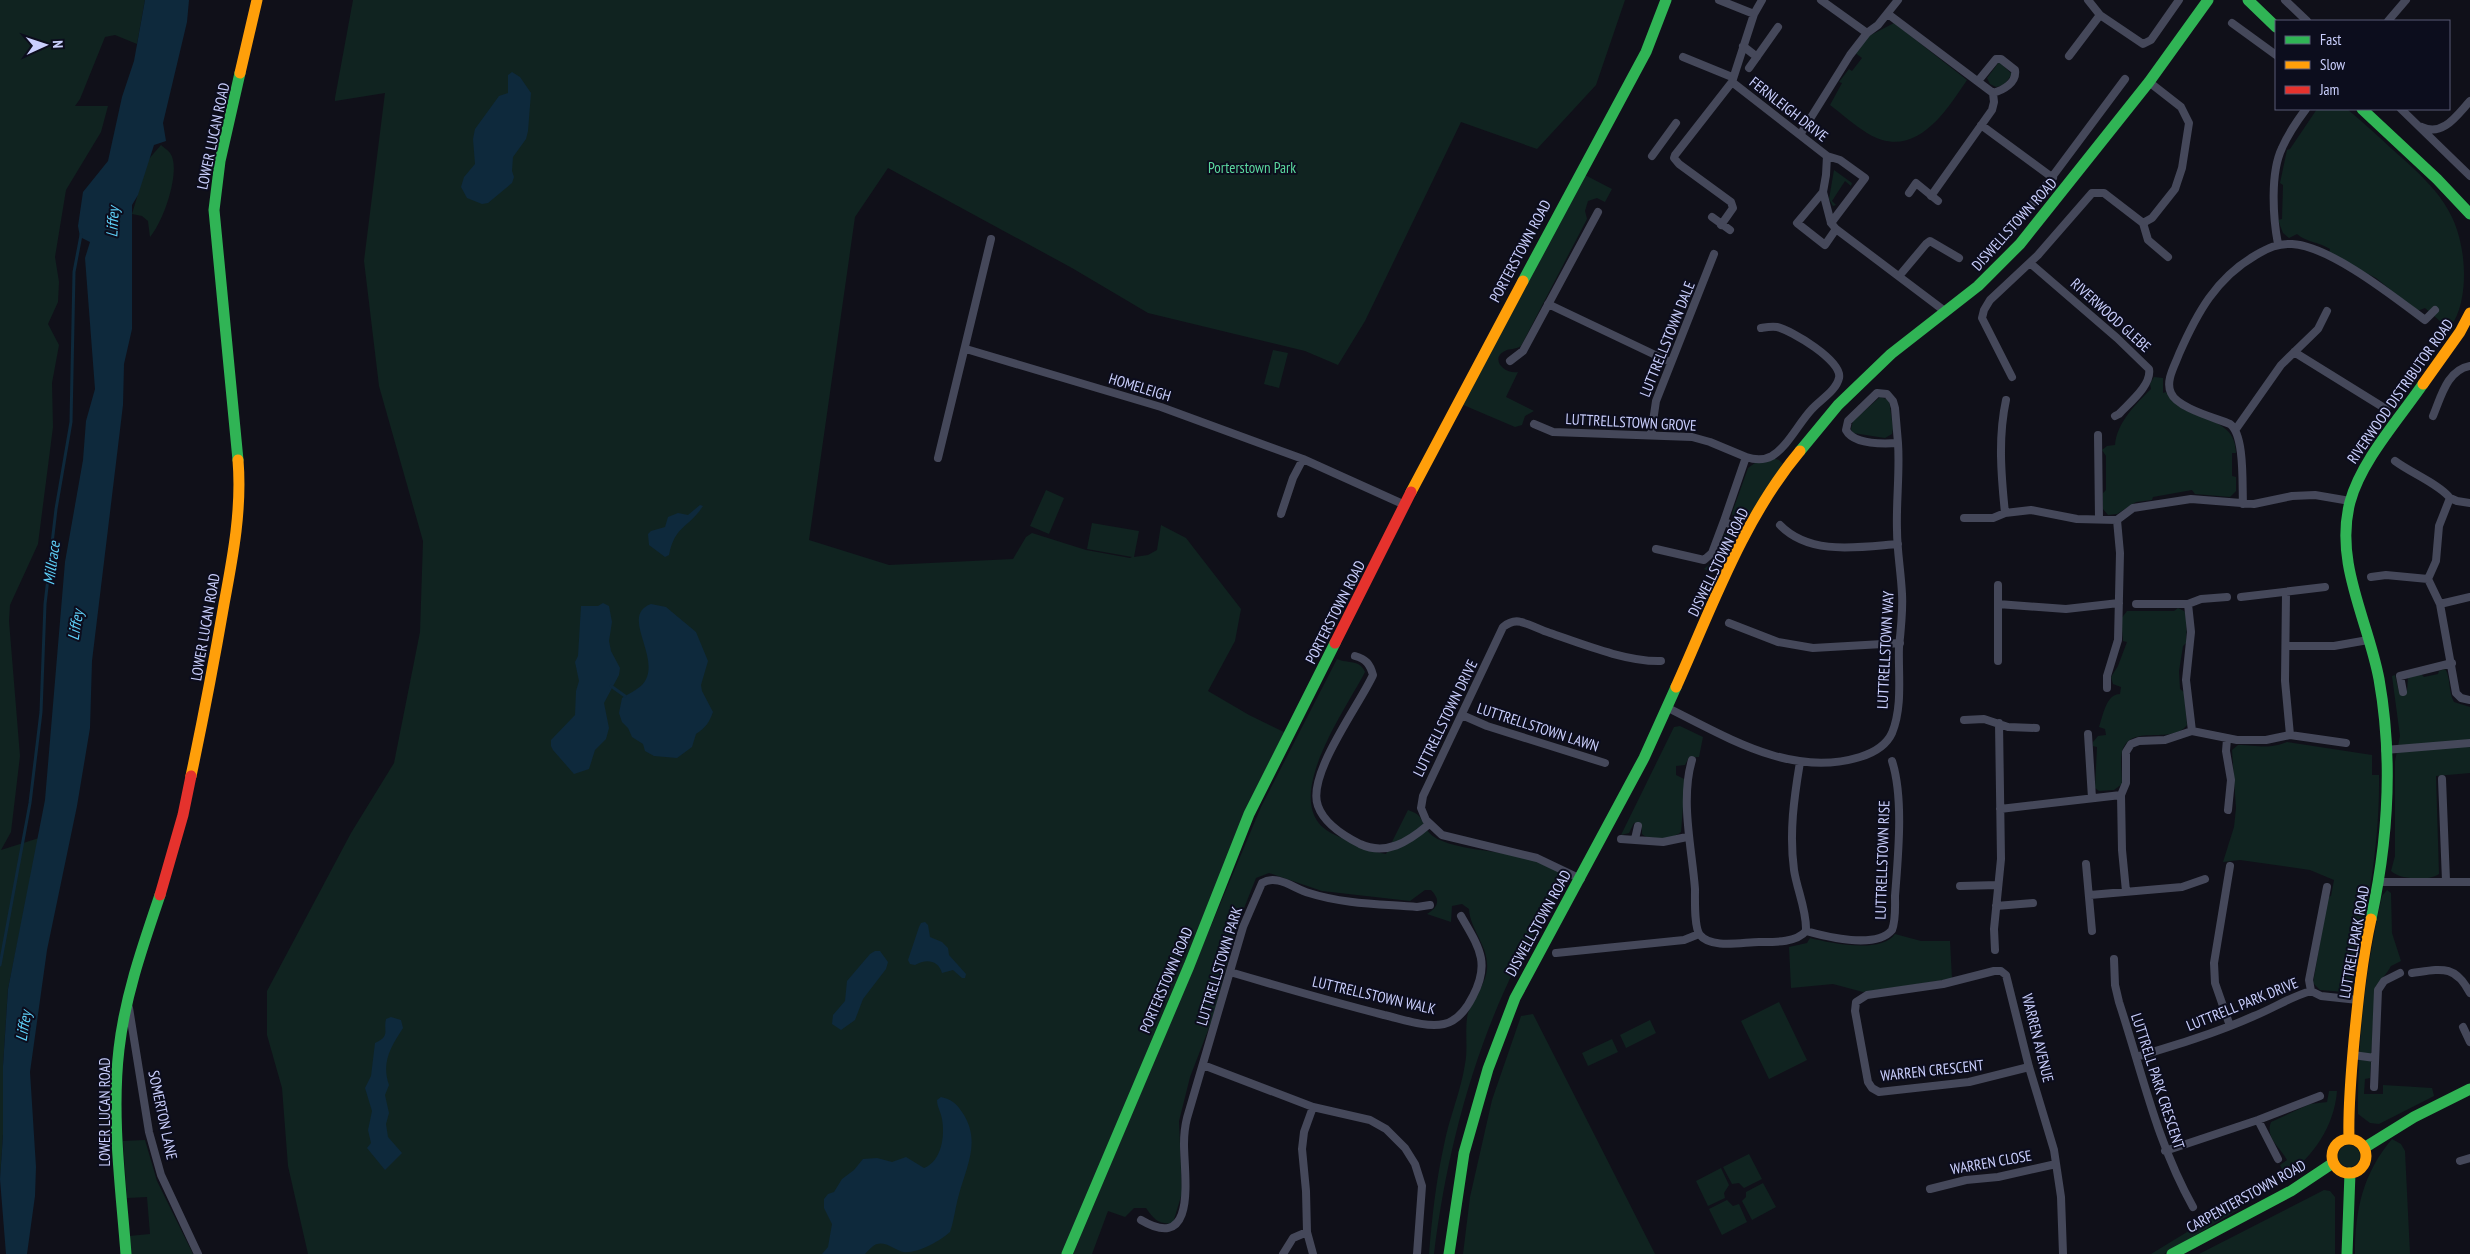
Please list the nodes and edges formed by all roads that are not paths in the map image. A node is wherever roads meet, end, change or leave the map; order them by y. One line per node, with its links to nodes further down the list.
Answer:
1 (258, 0): 185 (street, LOWER LUCAN ROAD)
2 (1666, 0): 93 (street, PORTERSTOWN ROAD)
3 (1719, 0): 13 (street)
4 (1762, 0): 13 (street, FERNLEIGH DRIVE)
5 (1821, 0): 21 (street)
6 (1898, 0): 14 (street)
7 (2088, 0): 15 (street)
8 (2179, 0): 15 (street)
9 (2208, 0): 31 (street, DISWELLSTOWN ROAD)
10 (2248, 0): 19 (street)
11 (2284, 0): 16 (street)
12 (2406, 0): 17 (street)
13 (1754, 14): 22 (street, FERNLEIGH DRIVE)
14 (1888, 14): 21 (street); 30 (street)
15 (2100, 15): 24 (street)
16 (2306, 20)
17 (2389, 20)
18 (2232, 23): 23 (street)
19 (2275, 26)
20 (1778, 27): 26 (street)
21 (1867, 33): 40 (street)
22 (1743, 46): 26 (street); 29 (street, FERNLEIGH DRIVE)
23 (2275, 54)
24 (2069, 56)
25 (1683, 57): 29 (street)
26 (1757, 57): 27 (street)
27 (1749, 68)
28 (2125, 79): 46 (street)
29 (1732, 80): 40 (street, FERNLEIGH DRIVE); 42 (street)
30 (1978, 81): 32 (street); 32 (street)
31 (2149, 82): 52 (street); 67 (street, DISWELLSTOWN ROAD)
32 (1993, 93): 38 (street)
33 (2470, 101): 39 (street)
34 (2305, 110): 58 (street)
35 (2363, 110): 50 (street)
36 (2402, 110): 39 (street)
37 (1676, 124): 41 (street)
38 (1982, 125): 46 (street); 48 (street)
39 (2420, 126): 45 (street)
40 (1800, 136): 44 (street, FERNLEIGH DRIVE)
41 (1666, 138): 42 (street); 43 (street)
42 (1679, 149): 53 (street)
43 (1652, 156)
44 (1827, 156): 47 (street, FERNLEIGH DRIVE); 54 (street, FERNLEIGH DRIVE)
45 (2470, 176)
46 (2053, 178): 55 (street)
47 (1822, 192): 54 (street, FERNLEIGH DRIVE); 54 (street)
48 (1909, 192)
49 (1598, 212): 64 (street)
50 (2470, 214)
51 (1712, 217): 53 (street)
52 (2143, 223): 60 (street); 62 (street)
53 (1721, 224): 56 (street)
54 (1834, 226): 63 (street)
55 (2014, 228)
56 (1730, 230)
57 (991, 238): 70 (street)
58 (2278, 244): 65 (street); 81 (street)
59 (1714, 254): 73 (street, LUTTRELLSTOWN DALE)
60 (2168, 257)
61 (1959, 258): 63 (street)
62 (2030, 263): 75 (street); 78 (street, RIVERWOOD GLEBE)
63 (1900, 276): 67 (street)
64 (1548, 304): 72 (street); 73 (street)
65 (2435, 310)
66 (2327, 311): 71 (street)
67 (1946, 312): 101 (street, DISWELLSTOWN ROAD)
68 (2470, 313): 90 (street, RIVERWOOD DISTRIBUTOR ROAD)
69 (1762, 328): 85 (street)
70 (966, 349): 86 (street); 87 (street, HOMELEIGH)
71 (2294, 352): 77 (street); 81 (street)
72 (1510, 362)
73 (1670, 362): 83 (street, LUTTRELLSTOWN DALE)
74 (2470, 366): 79 (street)
75 (2012, 377)
76 (2006, 400): 94 (street)
77 (2386, 409)
78 (2115, 416)
79 (2433, 416)
80 (1534, 424): 83 (street, LUTTRELLSTOWN GROVE)
81 (2236, 429): 92 (street)
82 (2098, 435): 97 (street)
83 (1652, 436): 85 (street, LUTTRELLSTOWN GROVE)
84 (1898, 443): 84 (street, LUTTRELLSTOWN WAY); 102 (street, LUTTRELLSTOWN WAY)
85 (1746, 457): 99 (street)
86 (938, 458)
87 (1303, 459): 93 (street, HOMELEIGH); 95 (street)
88 (2395, 461): 89 (street)
89 (2450, 498): 91 (street); 105 (street)
90 (2350, 501): 92 (street); 118 (street, RIVERWOOD DISTRIBUTOR ROAD)
91 (2470, 502)
92 (2243, 504): 98 (street)
93 (1405, 505): 214 (street, PORTERSTOWN ROAD)
94 (2005, 512): 96 (street); 97 (street)
95 (1281, 514)
96 (1964, 518)
97 (2099, 518): 98 (street)
98 (2117, 520): 112 (street)
99 (1724, 521): 101 (street); 103 (street)
100 (1780, 525): 102 (street)
101 (1746, 534): 128 (street, DISWELLSTOWN ROAD)
102 (1898, 544): 119 (street, LUTTRELLSTOWN WAY)
103 (1656, 549)
104 (2371, 577): 105 (street)
105 (2428, 579): 116 (street)
106 (1998, 585): 113 (street)
107 (2325, 587): 108 (street)
108 (2286, 593): 110 (street); 120 (street)
109 (2227, 597): 115 (street)
110 (2241, 597)
111 (2470, 597): 116 (street)
112 (2119, 603): 113 (street); 125 (street)
113 (1998, 604): 123 (street)
114 (2136, 604): 115 (street)
115 (2188, 604): 133 (street)
116 (2440, 604): 124 (street)
117 (1729, 623): 119 (street)
118 (2368, 640): 120 (street); 139 (street, RIVERWOOD DISTRIBUTOR ROAD)
119 (1900, 643): 142 (street, LUTTRELLSTOWN WAY)
120 (2286, 646): 135 (street)
121 (1355, 656): 151 (street)
122 (1661, 661): 129 (street, LUTTRELLSTOWN DRIVE)
123 (1998, 661)
124 (2452, 663): 126 (street); 127 (street)
125 (2107, 688)
126 (2403, 692)
127 (2470, 700)
128 (1668, 708): 142 (street, LUTTRELLSTOWN WAY); 158 (street, DISWELLSTOWN ROAD)
129 (1462, 716): 143 (street, LUTTRELLSTOWN LAWN); 151 (street, LUTTRELLSTOWN DRIVE)
130 (1964, 720): 131 (street)
131 (1999, 723): 132 (street); 149 (street)
132 (2036, 728)
133 (2192, 731): 136 (street); 147 (street)
134 (2088, 734): 148 (street)
135 (2290, 735): 136 (street); 137 (street)
136 (2227, 739): 150 (street)
137 (2346, 743)
138 (2470, 743): 139 (street)
139 (2385, 750): 161 (street, LUTTRELLPARK ROAD)
140 (1692, 760): 145 (street)
141 (1892, 761): 172 (street, LUTTRELLSTOWN RISE)
142 (1800, 762): 172 (street)
143 (1605, 763)
144 (1679, 770): 145 (street)
145 (1689, 771): 153 (street)
146 (2442, 780): 160 (street)
147 (2121, 795): 148 (street); 166 (street)
148 (2092, 798): 149 (street)
149 (2000, 809): 163 (street)
150 (2228, 810)
151 (1428, 825): 158 (street)
152 (1638, 826): 155 (street)
153 (1687, 837): 155 (street); 174 (street)
154 (1621, 839): 155 (street)
155 (1635, 839)
156 (2086, 864): 167 (street)
157 (2230, 866): 186 (street)
158 (1580, 879): 218 (street, DISWELLSTOWN ROAD)
159 (2205, 879): 166 (street)
160 (2446, 881): 161 (street); 162 (street)
161 (2379, 882): 184 (street, LUTTRELLPARK ROAD)
162 (2470, 882)
163 (1998, 885): 164 (street); 170 (street)
164 (1960, 886)
165 (2327, 887): 181 (street)
166 (2126, 891): 167 (street)
167 (2090, 894): 173 (street)
168 (2032, 903): 170 (street)
169 (1430, 905): 178 (street, LUTTRELLSTOWN PARK)
170 (1996, 906): 175 (street)
171 (1460, 916): 178 (street, LUTTRELLSTOWN WALK)
172 (1806, 931): 174 (street)
173 (2092, 931)
174 (1699, 934): 176 (street)
175 (1995, 950)
176 (1556, 953)
177 (2114, 959): 190 (street, LUTTRELL PARK CRESCENT)
178 (1230, 972): 192 (street, LUTTRELLSTOWN PARK)
179 (2400, 973): 191 (street)
180 (2412, 973): 182 (street)
181 (2311, 991): 184 (street, LUTTRELL PARK DRIVE); 186 (street, LUTTRELL PARK DRIVE)
182 (2470, 993)
183 (1862, 998): 193 (street, WARREN AVENUE); 193 (street, WARREN CRESCENT)
184 (2358, 1000): 189 (street, LUTTRELLPARK ROAD)
185 (127, 1004): 212 (street, LOWER LUCAN ROAD); 213 (street, SOMERTON LANE)
186 (2230, 1026): 190 (street, LUTTRELL PARK DRIVE)
187 (2463, 1027): 188 (street)
188 (2470, 1042)
189 (2353, 1055): 191 (street); 199 (street, LUTTRELLPARK ROAD)
190 (2136, 1056): 201 (street, LUTTRELL PARK CRESCENT)
191 (2375, 1058): 194 (street)
192 (1203, 1065): 197 (street); 210 (street, LUTTRELLSTOWN PARK)
193 (2029, 1067): 206 (street, WARREN AVENUE)
194 (2374, 1087)
195 (2470, 1089): 200 (street)
196 (2320, 1096): 198 (street)
197 (1313, 1107): 211 (street); 217 (street)
198 (2258, 1120): 201 (street); 203 (street)
199 (2348, 1138): 200 (street); 205 (street)
200 (2364, 1148): 207 (street)
201 (2165, 1151): 209 (street, LUTTRELL PARK CRESCENT)
202 (2470, 1158): 204 (street)
203 (2278, 1159)
204 (2460, 1161)
205 (2333, 1163): 207 (street); 220 (street, CARPENTERSTOWN ROAD)
206 (2056, 1164): 208 (street, WARREN CLOSE); 219 (street, WARREN AVENUE)
207 (2350, 1173): 221 (street)
208 (1930, 1189)
209 (2193, 1207)
210 (1141, 1220)
211 (1307, 1232): 215 (street); 216 (street)
212 (126, 1254)
213 (198, 1254)
214 (1068, 1254)
215 (1283, 1254)
216 (1313, 1254)
217 (1417, 1254)
218 (1449, 1254)
219 (2063, 1254)
220 (2172, 1254)
221 (2347, 1254)

